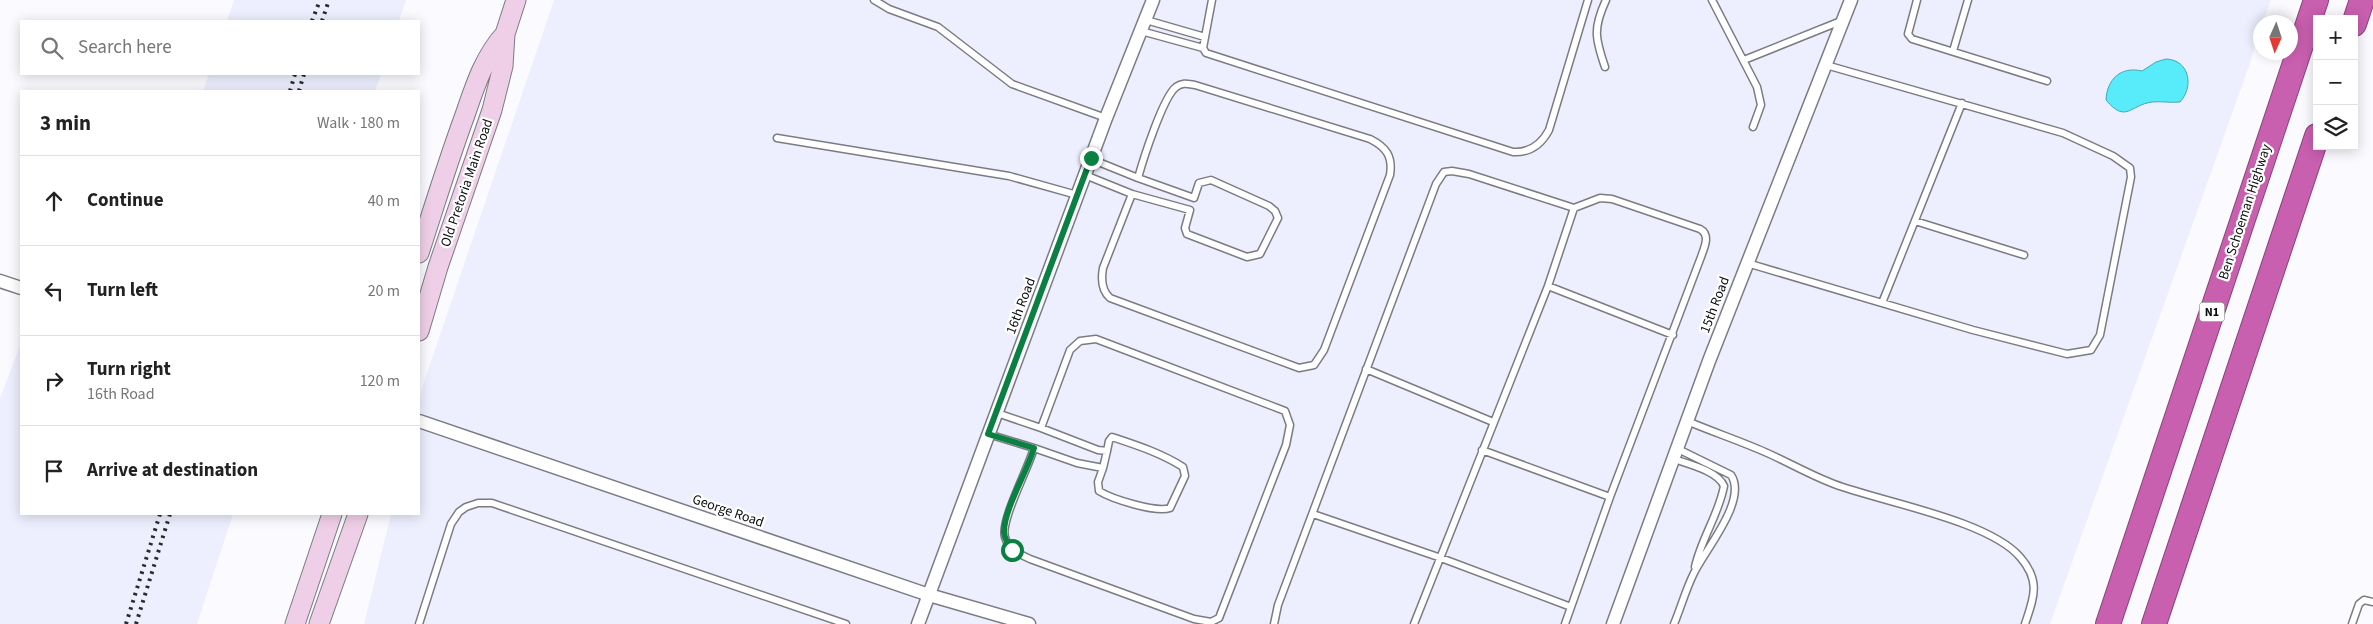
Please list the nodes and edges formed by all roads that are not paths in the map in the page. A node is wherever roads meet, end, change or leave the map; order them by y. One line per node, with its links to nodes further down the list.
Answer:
1 (516, 0): 16 (main road, Old Pretoria Main Road)
2 (874, 0): 25 (lane)
3 (1153, 0): 15 (street, 16th Road)
4 (1212, 0): 17 (lane)
5 (1588, 0): 18 (lane)
6 (1606, 0): 22 (lane)
7 (1712, 0): 20 (lane)
8 (1851, 0): 14 (street, 15th Road)
9 (1917, 0): 19 (lane)
10 (1968, 0): 19 (lane)
11 (2316, 0): 80 (highway, Ben Schoeman Highway / N1)
12 (2362, 0): 13 (highway)
13 (2357, 15)
14 (1843, 21): 20 (lane); 21 (street, 15th Road)
15 (1143, 26): 17 (lane); 18 (lane); 25 (street, 16th Road)
16 (505, 34): 38 (main road, Old Pretoria Main Road); 45 (main road, Old Pretoria Main Road)
17 (1204, 37): 18 (lane)
18 (1203, 48)
19 (1953, 52): 23 (lane)
20 (1744, 60): 26 (lane)
21 (1826, 65): 24 (lane); 40 (street, 15th Road)
22 (1606, 67)
23 (2047, 81)
24 (1962, 103): 37 (lane); 44 (lane)
25 (1106, 118): 29 (street, 16th Road)
26 (1753, 127)
27 (777, 138): 33 (lane)
28 (2313, 148): 81 (highway)
29 (1091, 158): 30 (street, 16th Road); 31 (lane)
30 (1085, 175): 32 (lane); 33 (street, 16th Road)
31 (1138, 178): 32 (lane); 34 (lane)
32 (1132, 194): 36 (lane)
33 (1078, 196): 48 (street, 16th Road)
34 (1194, 198): 36 (lane); 36 (lane)
35 (1574, 208): 42 (lane); 46 (lane); 47 (lane)
36 (1190, 210)
37 (1915, 221): 39 (lane); 44 (lane)
38 (420, 250)
39 (2024, 255)
40 (1747, 263): 44 (lane); 50 (street, 15th Road)
41 (0, 281): 43 (street)
42 (1548, 286): 46 (lane); 51 (lane)
43 (20, 288)
44 (1882, 303)
45 (420, 328)
46 (1672, 334): 59 (lane)
47 (1366, 369): 51 (lane); 60 (lane)
48 (996, 413): 52 (lane); 53 (street, 16th Road)
49 (420, 421): 65 (street, George Road)
50 (1687, 421): 57 (street, 15th Road); 79 (lane)
51 (1493, 422): 55 (lane)
52 (1041, 428): 54 (lane); 56 (lane)
53 (988, 434): 54 (lane); 65 (street, 16th Road)
54 (1034, 448): 58 (lane)
55 (1482, 450): 59 (lane); 63 (lane)
56 (1107, 451): 58 (lane); 58 (lane)
57 (1676, 454): 64 (lane); 64 (lane); 77 (street, 15th Road)
58 (1103, 468)
59 (1610, 497): 67 (lane)
60 (1313, 514): 63 (lane); 74 (lane)
61 (332, 515): 68 (main road)
62 (358, 515): 69 (main road)
63 (1441, 558): 67 (lane); 75 (lane)
64 (1694, 573): 78 (lane)
65 (929, 595): 72 (street, 16th Road); 73 (street, George Road)
66 (2373, 602): 82 (lane)
67 (1571, 607): 76 (lane)
68 (295, 624)
69 (319, 624)
70 (419, 624): 71 (lane)
71 (846, 624)
72 (918, 624)
73 (1029, 624)
74 (1274, 624)
75 (1414, 624)
76 (1565, 624)
77 (1613, 624)
78 (1674, 624)
79 (2026, 624)
80 (2108, 624)
81 (2154, 624)
82 (2352, 624)

